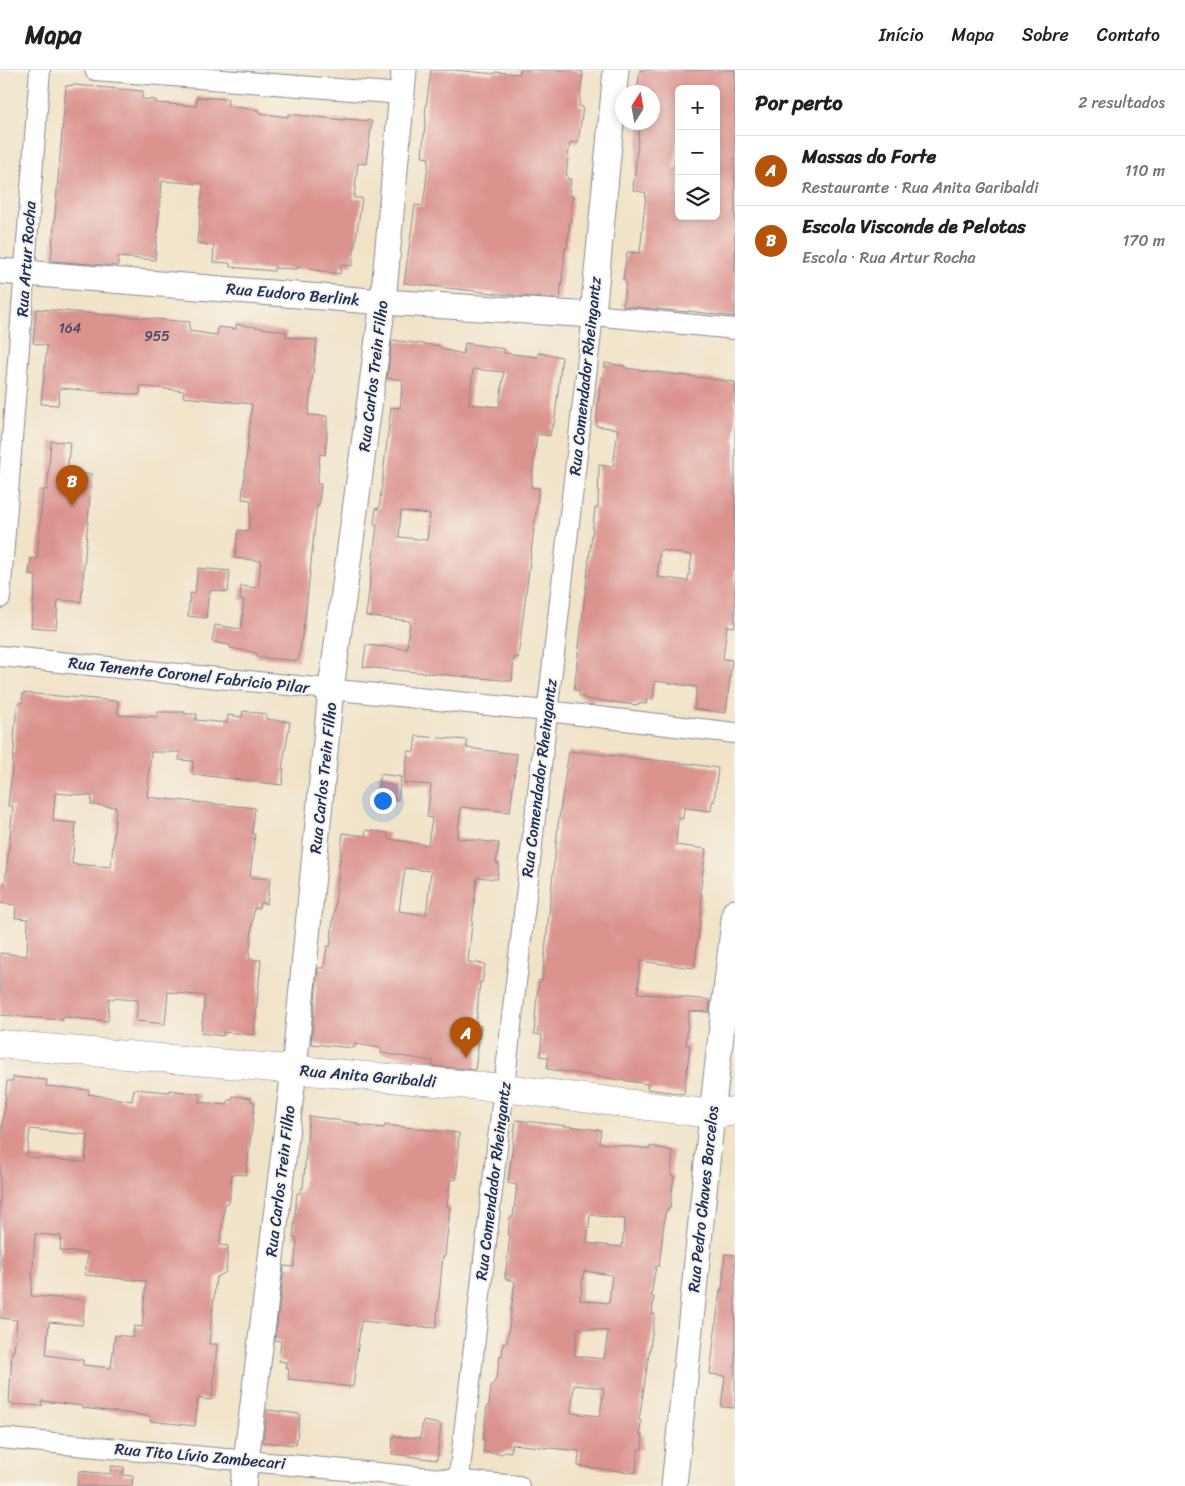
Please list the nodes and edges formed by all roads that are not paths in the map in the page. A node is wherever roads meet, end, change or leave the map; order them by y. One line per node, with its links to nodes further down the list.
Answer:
1 (40, 70): 6 (street, Rua Artur Rocha)
2 (95, 70): 4 (street)
3 (616, 70): 8 (street, Rua Comendador Rheingantz)
4 (403, 82): 7 (street, Rua Carlos Trein Filho)
5 (0, 271): 6 (street, Rua Eudoro Berlink)
6 (25, 273): 7 (street, Rua Eudoro Berlink); 10 (street, Rua Artur Rocha)
7 (383, 302): 8 (street, Rua Eudoro Berlink); 12 (street, Rua Carlos Trein Filho)
8 (593, 315): 9 (street, Rua Eudoro Berlink); 13 (street, Rua Comendador Rheingantz)
9 (735, 329)
10 (0, 598)
11 (0, 656): 12 (street, Rua Tenente Coronel Fabricio Pilar)
12 (331, 689): 13 (street, Rua Tenente Coronel Fabricio Pilar); 17 (street, Rua Carlos Trein Filho)
13 (547, 711): 14 (street, Rua Tenente Coronel Fabricio Pilar); 18 (street, Rua Comendador Rheingantz)
14 (735, 733)
15 (735, 912): 19 (street, Rua Pedro Chaves Barcelos)
16 (0, 1044): 17 (main road, Rua Anita Garibaldi)
17 (294, 1070): 18 (main road, Rua Anita Garibaldi); 21 (street, Rua Carlos Trein Filho)
18 (504, 1088): 19 (main road, Rua Anita Garibaldi); 22 (street, Rua Comendador Rheingantz)
19 (724, 1113): 25 (street, Rua Pedro Chaves Barcelos)
20 (0, 1438): 21 (street, Rua Tito Lívio Zambecari)
21 (246, 1461): 22 (street, Rua Tito Lívio Zambecari); 23 (street, Rua Carlos Trein Filho)
22 (459, 1483): 24 (street, Rua Tito Lívio Zambecari)
23 (243, 1486)
24 (519, 1486)
25 (674, 1486)

